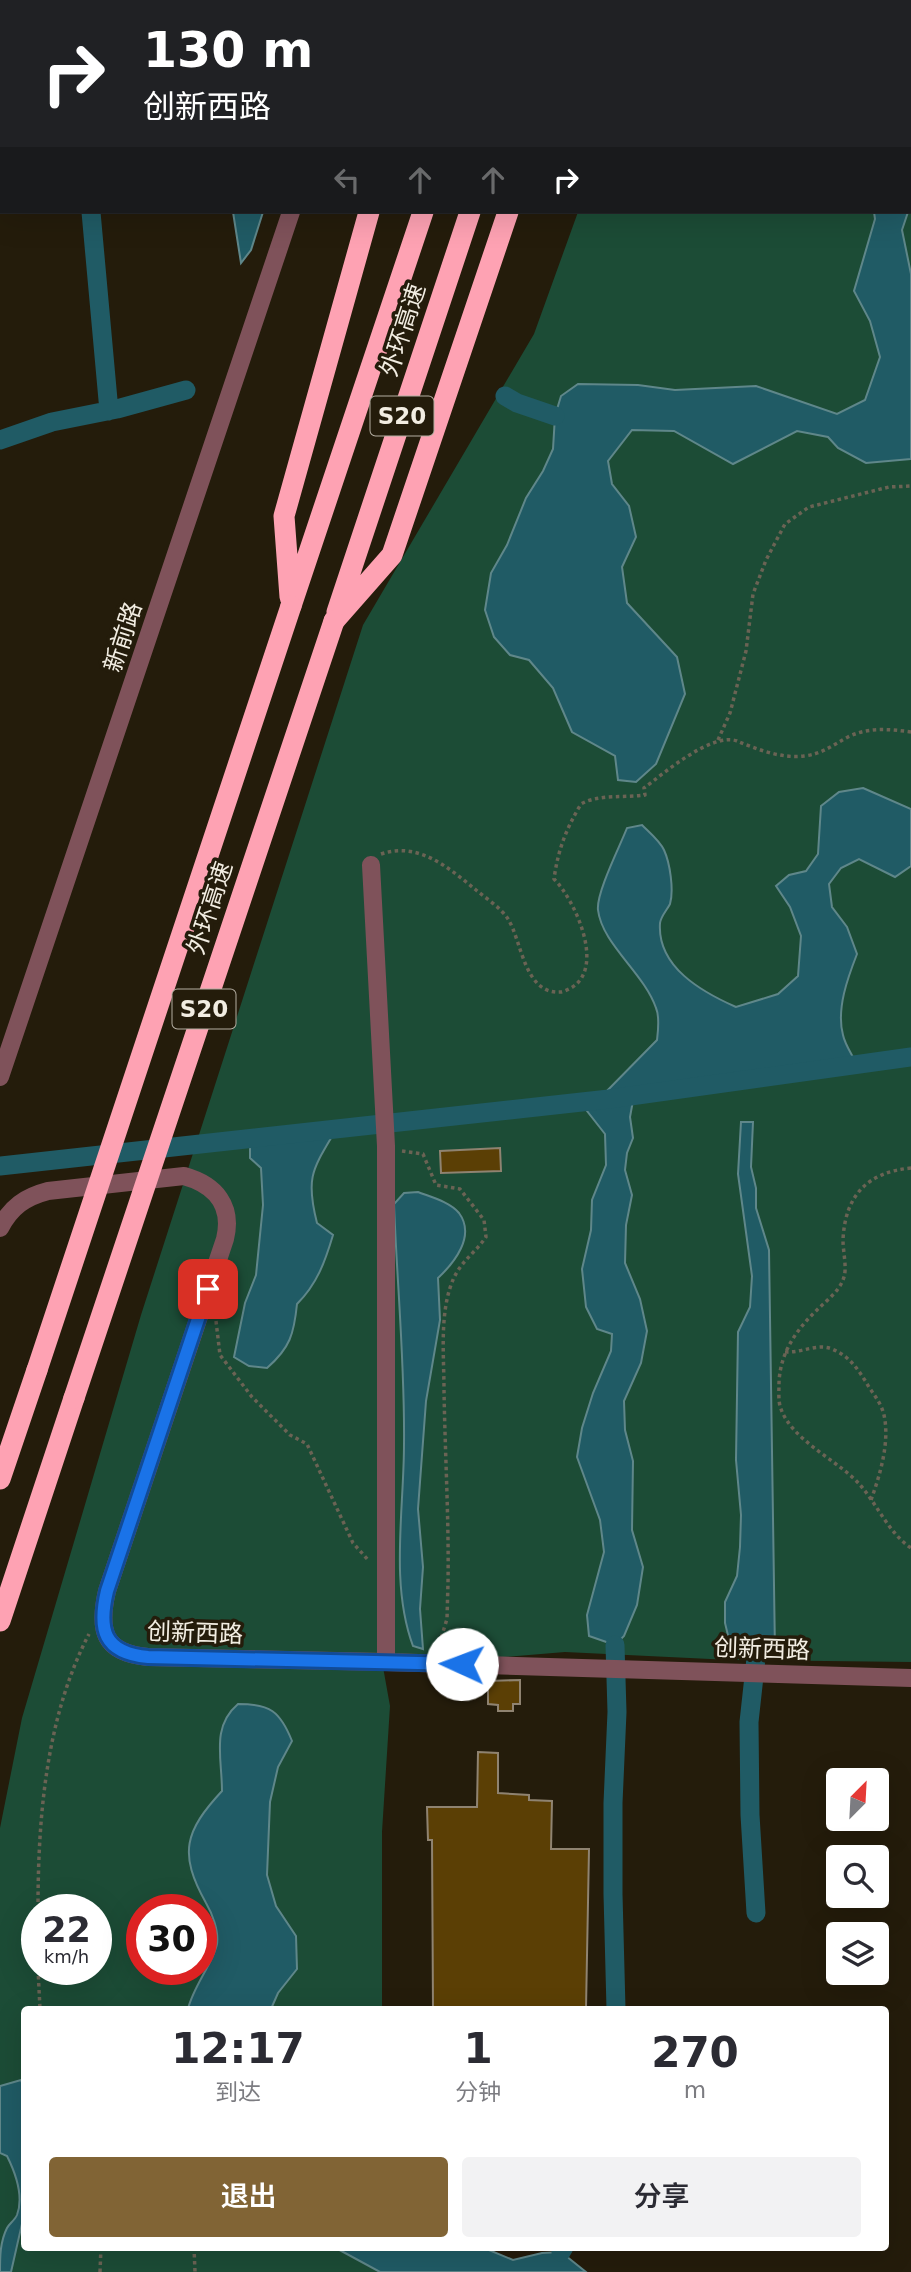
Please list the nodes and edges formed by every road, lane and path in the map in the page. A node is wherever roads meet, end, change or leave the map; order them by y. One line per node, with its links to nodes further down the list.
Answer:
1 (290, 214): 12 (street, 新前路)
2 (368, 214): 7 (highway)
3 (422, 214): 7 (highway, 外环高速 / S20)
4 (469, 214): 8 (highway, 外环高速 / S20)
5 (508, 214): 8 (highway)
6 (911, 486): 10 (path)
7 (291, 606): 18 (highway, 外环高速 / S20, bridge)
8 (334, 621): 23 (highway, 外环高速 / S20, bridge)
9 (911, 732): 10 (path)
10 (718, 740): 11 (path)
11 (371, 865): 13 (street)
12 (0, 1077)
13 (386, 1150): 21 (street); 25 (path)
14 (911, 1167): 17 (path)
15 (0, 1228): 22 (street, 创新西路)
16 (215, 1314): 21 (path)
17 (785, 1352): 19 (path); 19 (path)
18 (0, 1479)
19 (870, 1501): 20 (path)
20 (911, 1548)
21 (386, 1571): 24 (street)
22 (104, 1604): 24 (street, 创新西路); 27 (path)
23 (0, 1621)
24 (386, 1662): 25 (street, 创新西路)
25 (438, 1664): 26 (street, 创新西路)
26 (911, 1678)
27 (38, 1894)
28 (39, 1985): 29 (path)
29 (40, 2006)
30 (101, 2251): 32 (path)
31 (194, 2251): 33 (path)
32 (100, 2272)
33 (195, 2272)

